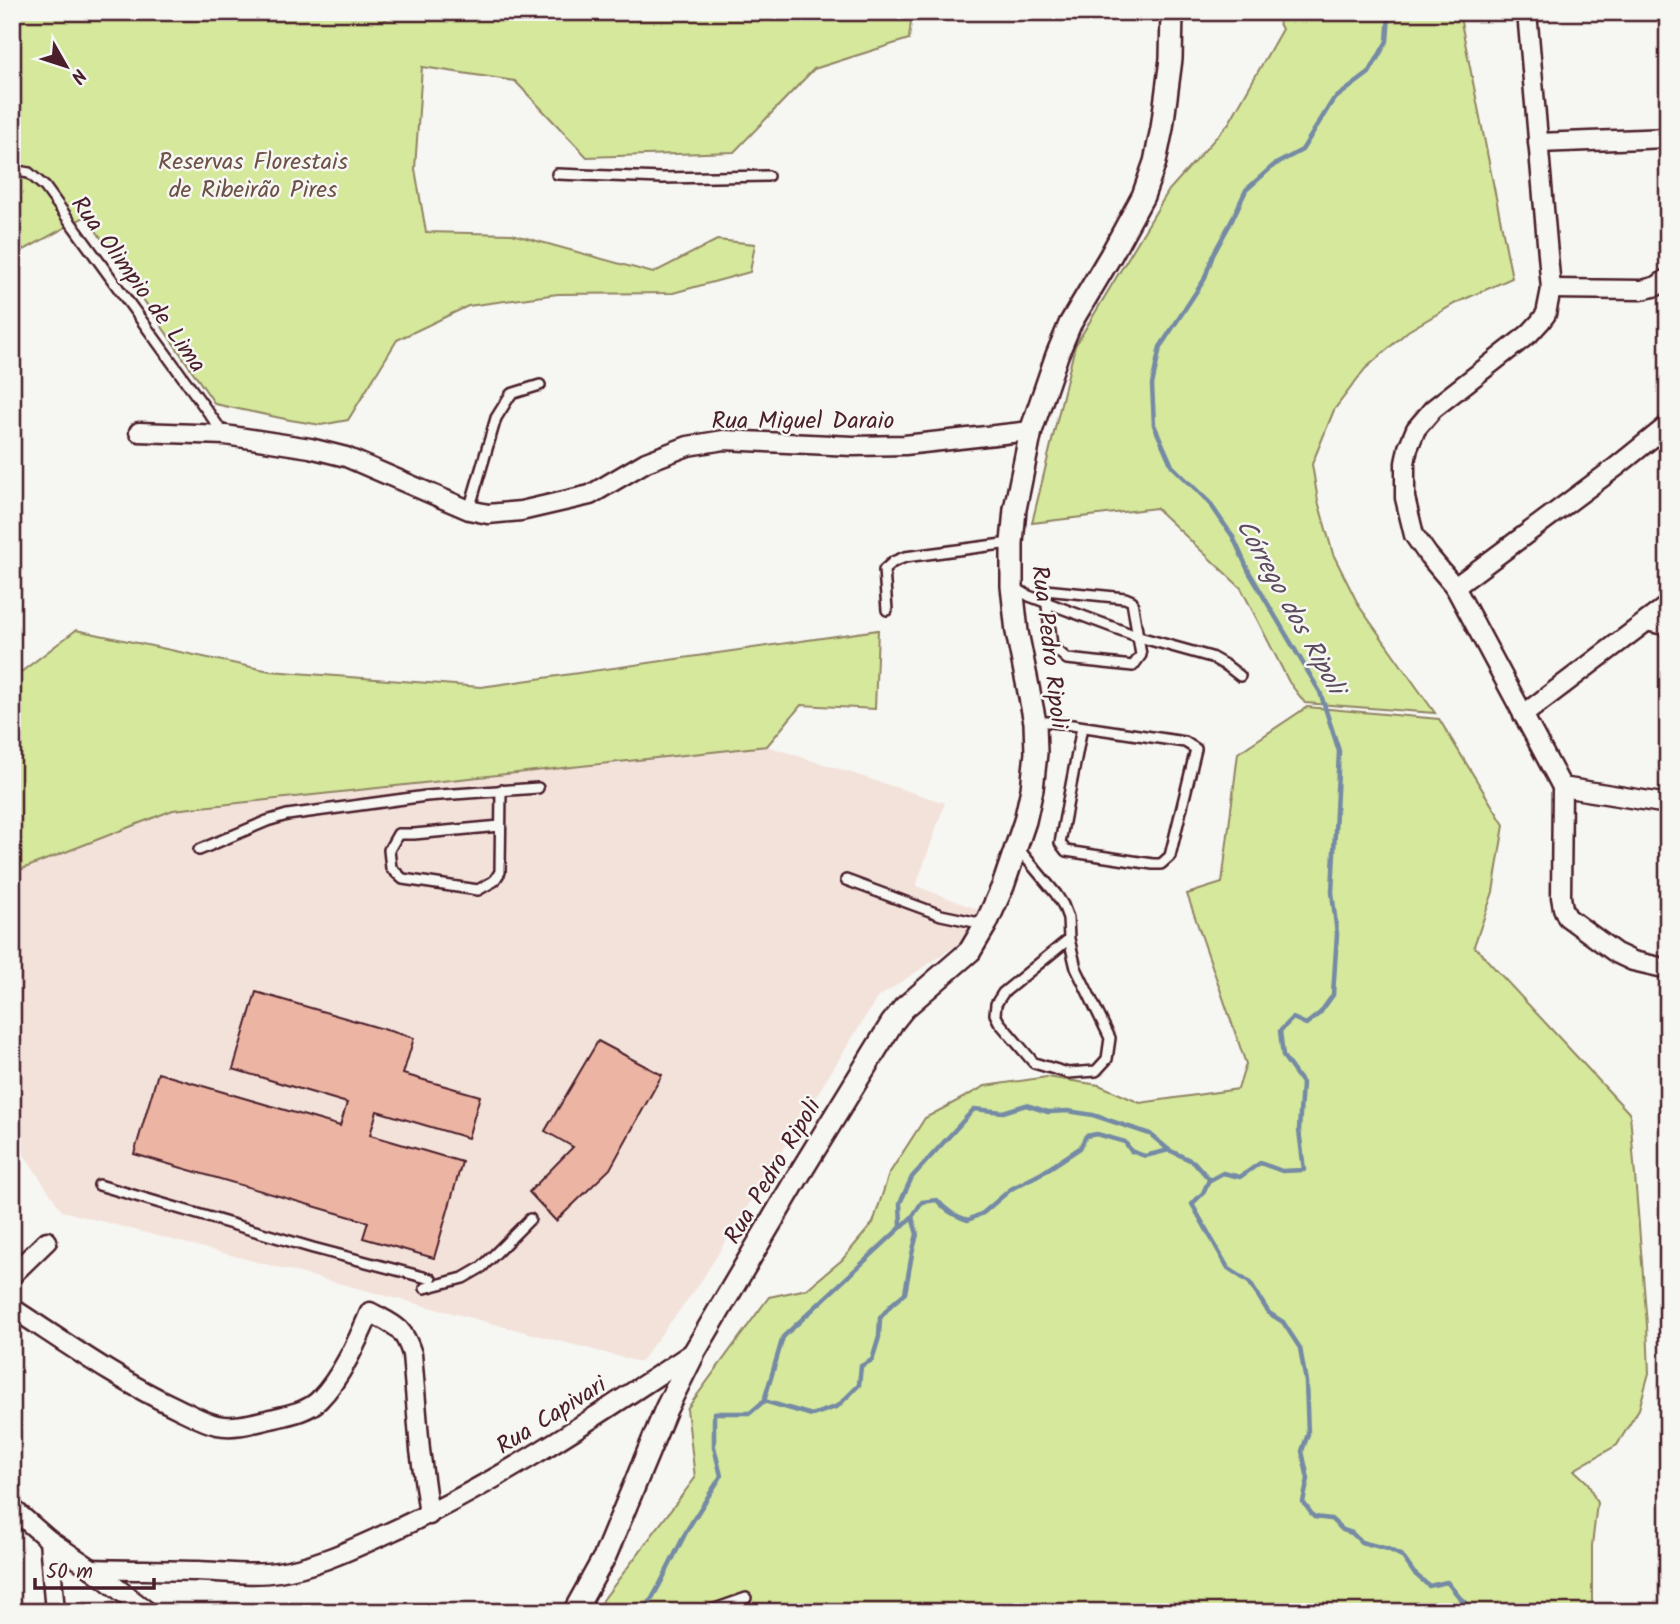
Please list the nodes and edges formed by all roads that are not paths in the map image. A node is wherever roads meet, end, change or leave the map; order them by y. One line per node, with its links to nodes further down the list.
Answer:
1 (1172, 12): 12 (street, Rua Pedro Ripoli)
2 (1527, 12): 4 (street)
3 (1668, 138): 4 (street)
4 (1538, 143): 9 (street)
5 (12, 170): 14 (lane, Rua Olimpio de Lima)
6 (557, 174): 7 (lane)
7 (768, 176)
8 (1668, 278): 9 (street)
9 (1551, 289): 18 (street)
10 (540, 385): 15 (lane)
11 (1668, 425): 18 (street)
12 (1031, 430): 15 (street, Rua Miguel Daraio); 16 (street, Rua Pedro Ripoli)
13 (139, 432): 14 (street, Rua Miguel Daraio)
14 (225, 435): 15 (street, Rua Miguel Daraio)
15 (469, 510)
16 (1012, 543): 17 (street, Rua Pedro Ripoli); 21 (lane)
17 (1012, 586): 19 (lane); 27 (street, Rua Pedro Ripoli)
18 (1455, 587): 26 (street)
19 (1046, 603): 24 (lane); 24 (lane); 24 (lane)
20 (1668, 605): 22 (street)
21 (887, 610)
22 (1647, 621): 23 (street); 26 (street)
23 (1668, 626)
24 (1139, 638): 25 (lane)
25 (1240, 676)
26 (1523, 715): 29 (street)
27 (1035, 722): 28 (lane); 34 (street, Rua Pedro Ripoli)
28 (1082, 727): 28 (lane)
29 (1562, 787): 32 (street); 39 (street)
30 (538, 788): 31 (lane)
31 (500, 790): 33 (lane); 35 (lane)
32 (1668, 804)
33 (500, 826): 33 (lane)
34 (1016, 846): 37 (street, Rua Pedro Ripoli); 38 (lane)
35 (199, 850)
36 (846, 880): 37 (lane)
37 (986, 924): 47 (street, Rua Pedro Ripoli)
38 (1069, 939): 38 (lane)
39 (1668, 969)
40 (99, 1185): 44 (lane)
41 (530, 1219): 45 (lane)
42 (47, 1241): 43 (street)
43 (12, 1275)
44 (431, 1279)
45 (425, 1288)
46 (12, 1308): 49 (street)
47 (695, 1351): 49 (street, Rua Capivari); 53 (street, Rua Pedro Ripoli)
48 (12, 1508): 50 (street)
49 (429, 1515): 51 (street, Rua Capivari)
50 (49, 1540): 51 (street); 54 (street)
51 (92, 1569): 55 (street)
52 (746, 1598): 57 (lane)
53 (577, 1608): 56 (lane)
54 (55, 1612)
55 (148, 1612)
56 (603, 1612)
57 (706, 1612)

